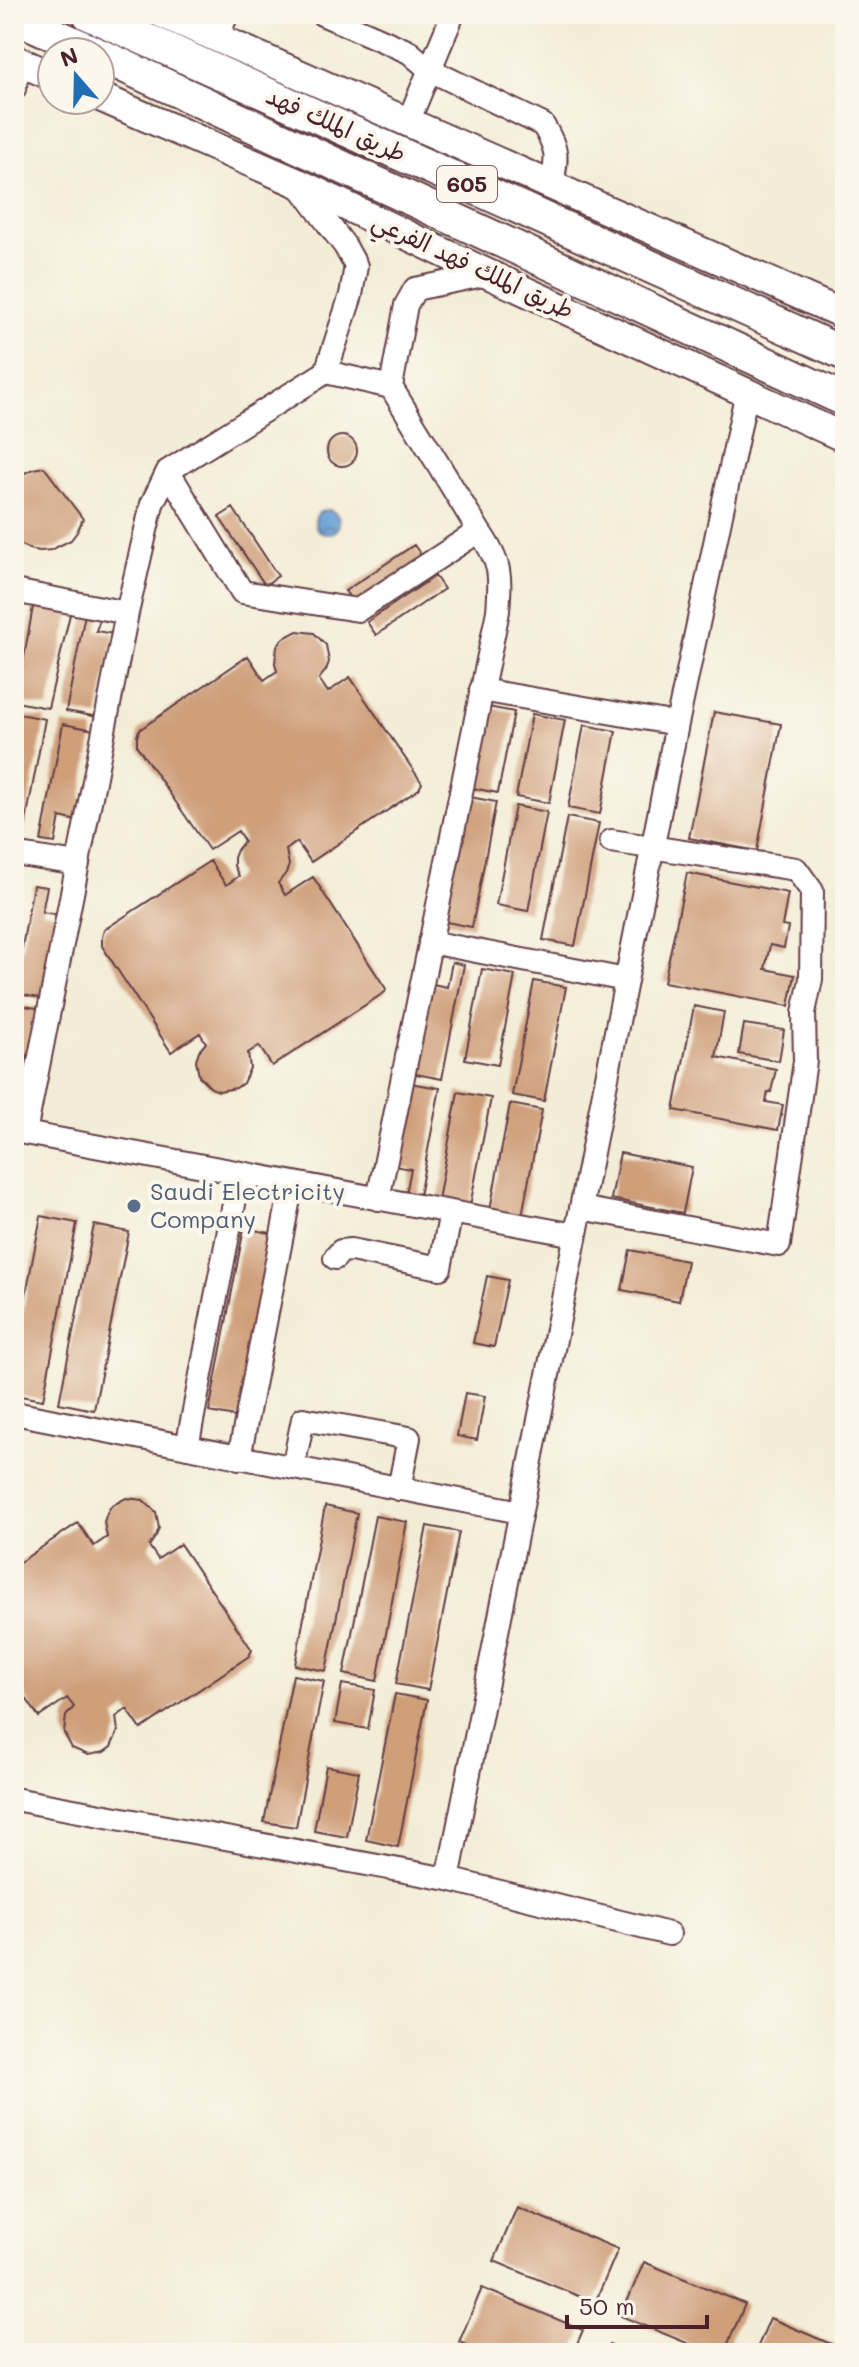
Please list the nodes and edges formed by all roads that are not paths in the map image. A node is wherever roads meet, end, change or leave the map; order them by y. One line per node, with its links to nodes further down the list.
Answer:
1 (89, 14): 18 (highway, طريق الملك فهد / 605)
2 (163, 14): 6 (main road)
3 (322, 14): 10 (street)
4 (453, 14): 10 (street)
5 (14, 16): 7 (highway)
6 (222, 26): 13 (main road)
7 (58, 36)
8 (116, 62): 22 (highway, طريق الملك فهد / 605)
9 (16, 70): 11 (main road)
10 (430, 70): 13 (street); 15 (street)
11 (36, 73)
12 (116, 104): 14 (main road, طريق الملك فهد الفرعي)
13 (408, 122): 15 (main road)
14 (298, 183): 16 (main road, طريق الملك فهد الفرعي); 19 (street)
15 (552, 186): 17 (main road)
16 (488, 274): 20 (street); 21 (main road, طريق الملك فهد الفرعي)
17 (845, 315)
18 (845, 354)
19 (326, 372): 20 (street); 24 (street)
20 (391, 387): 25 (street)
21 (747, 391): 23 (main road, طريق الملك فهد الفرعي); 29 (street)
22 (845, 400)
23 (845, 438)
24 (168, 471): 25 (street); 27 (street)
25 (479, 531): 28 (street)
26 (14, 591): 27 (street)
27 (127, 613): 33 (street)
28 (481, 690): 29 (street); 34 (street)
29 (677, 724): 31 (street)
30 (611, 841): 31 (street)
31 (652, 847): 35 (street); 40 (street)
32 (14, 854): 33 (street)
33 (78, 864): 36 (street)
34 (430, 942): 35 (street); 39 (street)
35 (626, 980): 40 (street)
36 (20, 1132): 37 (street)
37 (240, 1173): 38 (street); 45 (street)
38 (292, 1183): 39 (street); 46 (street)
39 (378, 1199): 41 (street)
40 (581, 1208): 42 (street)
41 (451, 1212): 42 (street); 43 (street)
42 (575, 1235): 49 (street)
43 (335, 1258)
44 (14, 1413): 45 (street)
45 (187, 1447): 46 (street)
46 (239, 1458): 47 (street)
47 (293, 1468): 48 (street); 48 (street)
48 (399, 1489): 49 (street)
49 (520, 1512): 51 (street)
50 (14, 1799): 51 (street)
51 (448, 1879): 52 (street)
52 (669, 1934)

